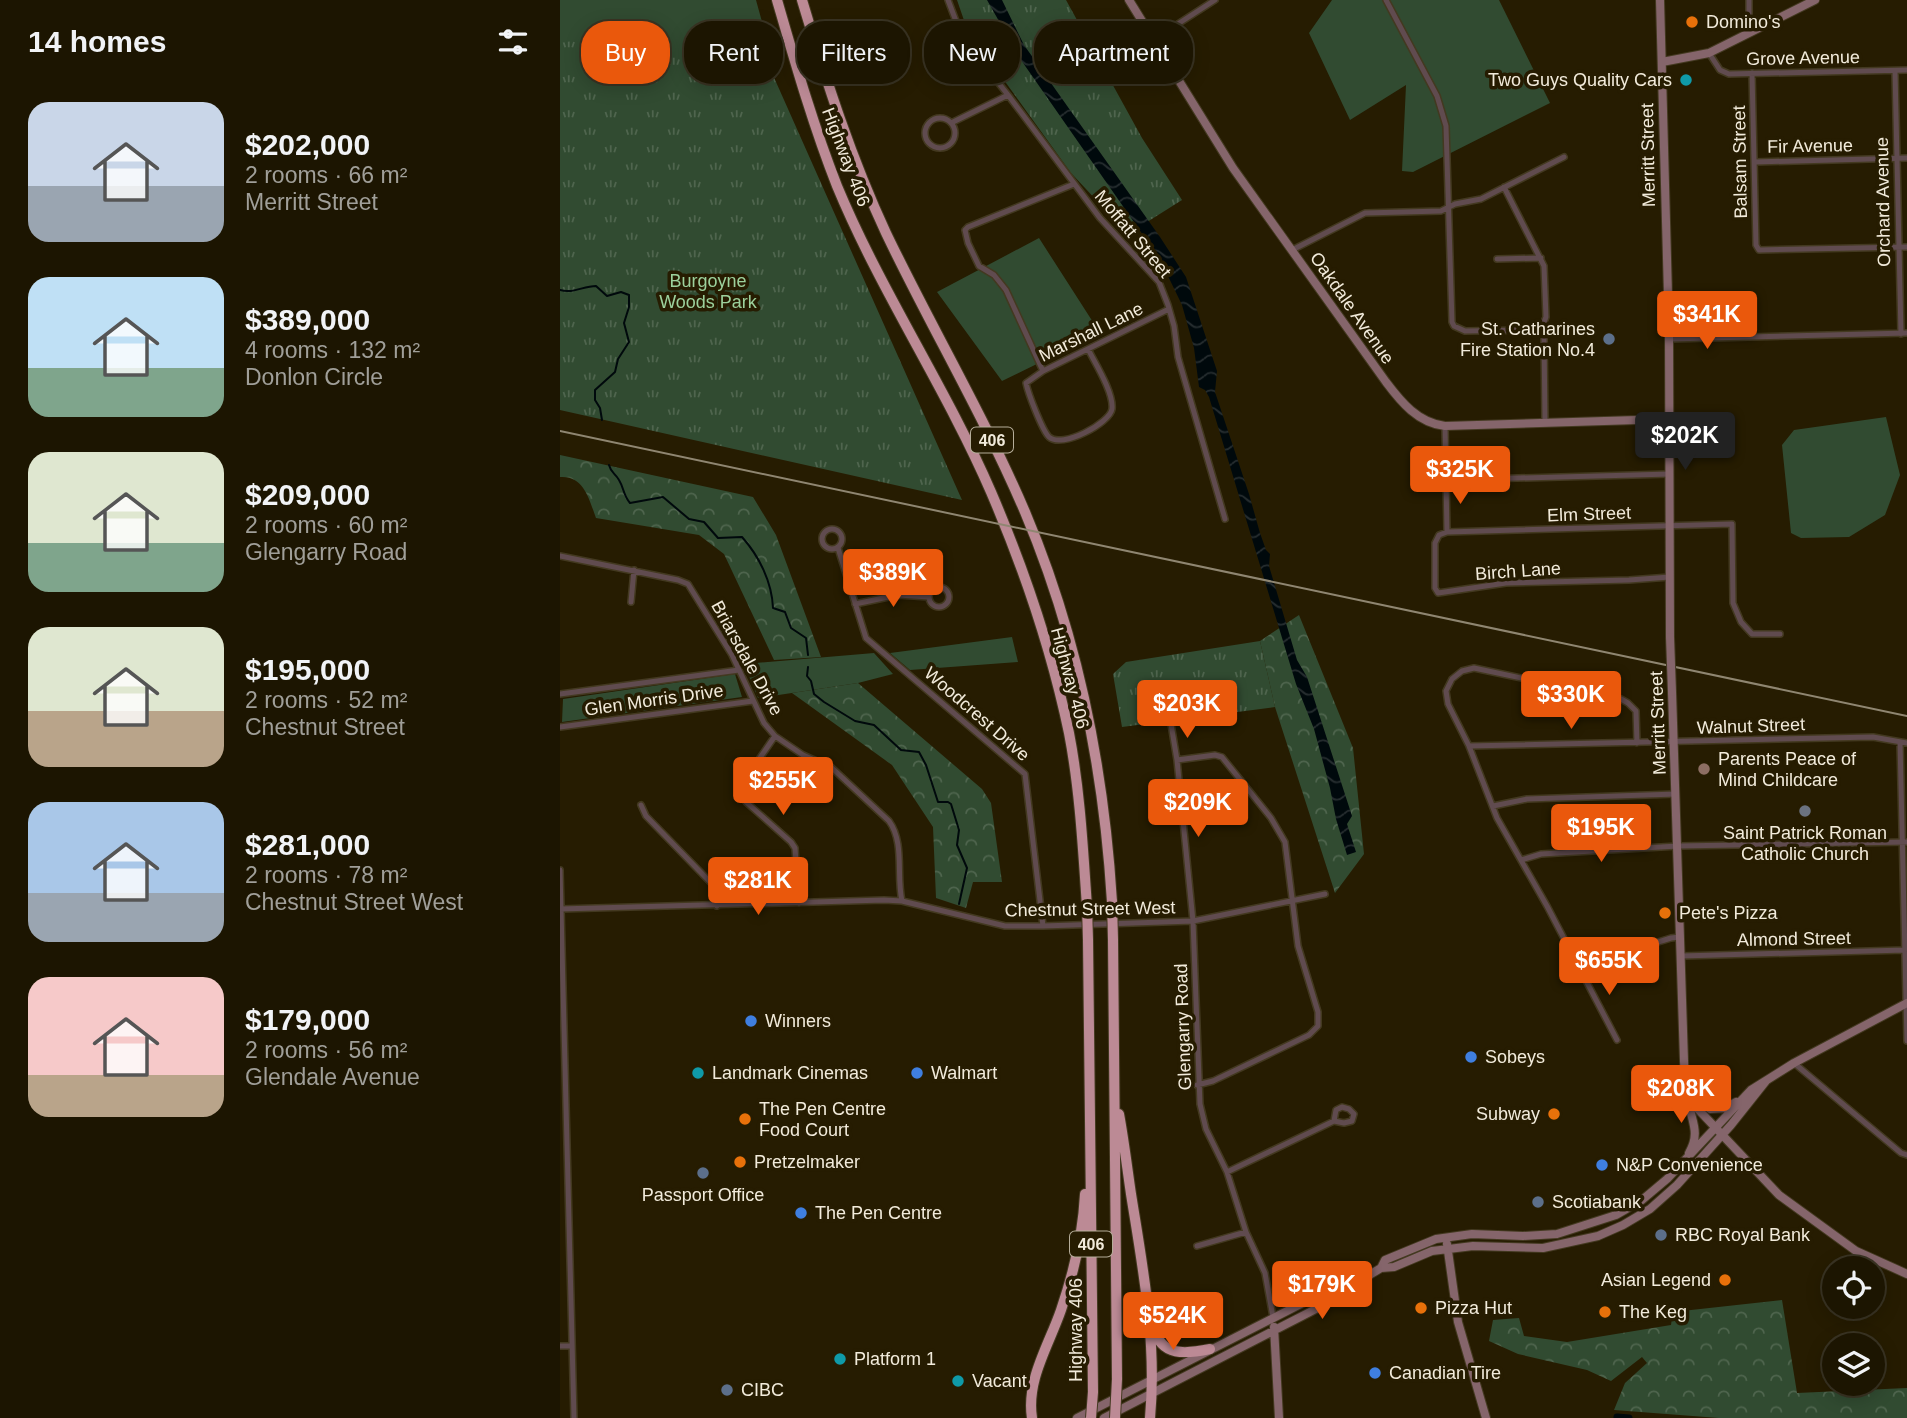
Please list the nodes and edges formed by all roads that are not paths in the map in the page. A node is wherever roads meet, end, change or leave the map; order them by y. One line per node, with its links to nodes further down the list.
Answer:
1 (777, 0): 94 (highway, Highway 406 / 406, bridge)
2 (802, 0): 92 (highway, Highway 406 / 406, bridge)
3 (948, 0): 19 (street, Moffatt Street)
4 (1129, 0): 10 (street, Oakdale Avenue)
5 (1215, 0): 11 (street)
6 (1386, 0): 27 (street)
7 (1660, 0): 14 (street, Merritt Street)
8 (1749, 0): 12 (street)
9 (1815, 0): 12 (street)
10 (1142, 21)
11 (1182, 21)
12 (1749, 31): 13 (street)
13 (1709, 53): 14 (street); 17 (street, Grove Avenue)
14 (1662, 62): 36 (street, Merritt Street)
15 (1907, 70): 16 (street, Grove Avenue)
16 (1895, 71): 17 (street, Grove Avenue); 22 (street, Orchard Avenue)
17 (1752, 73): 24 (street, Balsam Street)
18 (1180, 84): 30 (street, Oakdale Avenue)
19 (1008, 94): 20 (street); 25 (street, Moffatt Street)
20 (951, 123): 20 (street)
21 (1564, 157): 26 (street)
22 (1896, 158): 23 (street, Fir Avenue); 24 (street, Fir Avenue); 29 (street, Orchard Avenue)
23 (1907, 158)
24 (1755, 162): 29 (street, Balsam Street)
25 (1074, 184): 33 (street, Moffatt Street); 38 (street)
26 (1504, 187): 27 (street); 31 (street)
27 (1447, 209): 30 (street); 34 (street)
28 (1907, 247): 29 (street)
29 (1899, 248): 35 (street, Orchard Avenue)
30 (1292, 250): 41 (street, Oakdale Avenue)
31 (1541, 258): 32 (street); 34 (street)
32 (1497, 259)
33 (1169, 309): 37 (street, Marshall Lane); 44 (street, Moffatt Street)
34 (1540, 332): 40 (street)
35 (1904, 333): 36 (street)
36 (1669, 339): 39 (street, Merritt Street)
37 (1088, 349): 38 (street, Marshall Lane); 38 (street, Marshall Lane)
38 (1043, 370)
39 (1669, 419): 40 (street, Oakdale Avenue); 42 (street, Merritt Street)
40 (1545, 422): 41 (street, Oakdale Avenue)
41 (1445, 426): 43 (street)
42 (1670, 474): 43 (street); 45 (street, Merritt Street)
43 (1446, 480): 46 (street)
44 (1225, 519)
45 (1670, 526): 46 (street, Elm Street); 50 (street, Merritt Street); 54 (street, Elm Street)
46 (1447, 532): 50 (street, Birch Lane)
47 (838, 548): 53 (street, Woodcrest Drive)
48 (560, 556): 49 (street, Briarsdale Drive)
49 (634, 570): 52 (street); 55 (street, Briarsdale Drive)
50 (1670, 577): 63 (street, Merritt Street, bridge)
51 (929, 597): 53 (street)
52 (631, 602)
53 (855, 604): 81 (street, Woodcrest Drive)
54 (1780, 634)
55 (739, 670): 56 (street, Glen Morris Drive); 57 (street, Briarsdale Drive)
56 (560, 694)
57 (753, 701): 59 (street, Glen Morris Drive); 60 (street, Briarsdale Drive)
58 (1171, 724): 66 (street, Glengarry Road)
59 (560, 727)
60 (775, 736): 75 (street, Briarsdale Drive); 77 (street)
61 (1900, 741): 63 (street, Walnut Street); 64 (street, Walnut Street); 70 (street)
62 (1637, 743): 63 (street, Walnut Street); 65 (street, Walnut Street); 65 (street)
63 (1674, 743): 67 (street, Merritt Street)
64 (1907, 743)
65 (1469, 746): 69 (street)
66 (1177, 761): 76 (street); 80 (street, Glengarry Road)
67 (1676, 794): 69 (street); 71 (street, Merritt Street)
68 (641, 805): 78 (street)
69 (1493, 806): 72 (street)
70 (1904, 842): 71 (street); 83 (street)
71 (1678, 846): 72 (street); 82 (street, Merritt Street)
72 (1521, 860): 85 (street)
73 (560, 870): 79 (street)
74 (1325, 894): 76 (street, Chestnut Street West)
75 (902, 901): 77 (street, Chestnut Street West); 81 (street, Chestnut Street West)
76 (1293, 901): 80 (street, Chestnut Street West); 91 (street)
77 (799, 903): 78 (street, Chestnut Street West)
78 (717, 906): 79 (street, Chestnut Street West)
79 (561, 909): 112 (street)
80 (1193, 921): 81 (street, Chestnut Street West); 91 (street, Glengarry Road)
81 (1043, 926)
82 (1680, 937): 84 (street, Merritt Street); 85 (street)
83 (1905, 950): 84 (street, Almond Street); 86 (street)
84 (1681, 956): 93 (street, Merritt Street)
85 (1578, 967): 87 (street)
86 (1906, 1004): 88 (street); 89 (street)
87 (1617, 1040)
88 (1907, 1041)
89 (1794, 1063): 90 (street); 98 (street)
90 (1766, 1081): 95 (street); 97 (street)
91 (1198, 1085): 100 (street, Glengarry Road)
92 (1115, 1089): 108 (highway); 121 (highway, Highway 406 / 406, bridge)
93 (1689, 1095): 95 (street); 97 (street, Merritt Street); 99 (street)
94 (1090, 1096): 117 (highway); 119 (highway, Highway 406 / 406, bridge)
95 (1744, 1096): 97 (street)
96 (1334, 1121): 100 (street)
97 (1719, 1132): 99 (street); 104 (street); 106 (street, Merritt Street)
98 (1907, 1155)
99 (1683, 1162): 102 (street)
100 (1227, 1172): 101 (street, Glengarry Road)
101 (1246, 1232): 103 (street); 109 (street, Glengarry Road)
102 (1446, 1237): 104 (street); 105 (street)
103 (1197, 1246)
104 (1447, 1249): 105 (street); 124 (street)
105 (1381, 1268): 107 (street)
106 (1907, 1274)
107 (1351, 1286): 109 (street); 110 (street)
108 (1148, 1297): 113 (highway); 114 (highway)
109 (1273, 1317): 110 (street); 113 (street)
110 (1274, 1330): 115 (street); 123 (street)
111 (560, 1346): 112 (street)
112 (572, 1346): 116 (street)
113 (1210, 1349): 114 (street)
114 (1150, 1380): 115 (highway); 118 (street)
115 (1153, 1393): 120 (street); 122 (highway)
116 (574, 1418)
117 (1031, 1418)
118 (1077, 1418)
119 (1091, 1418)
120 (1104, 1418)
121 (1115, 1418)
122 (1150, 1418)
123 (1279, 1418)
124 (1486, 1418)

